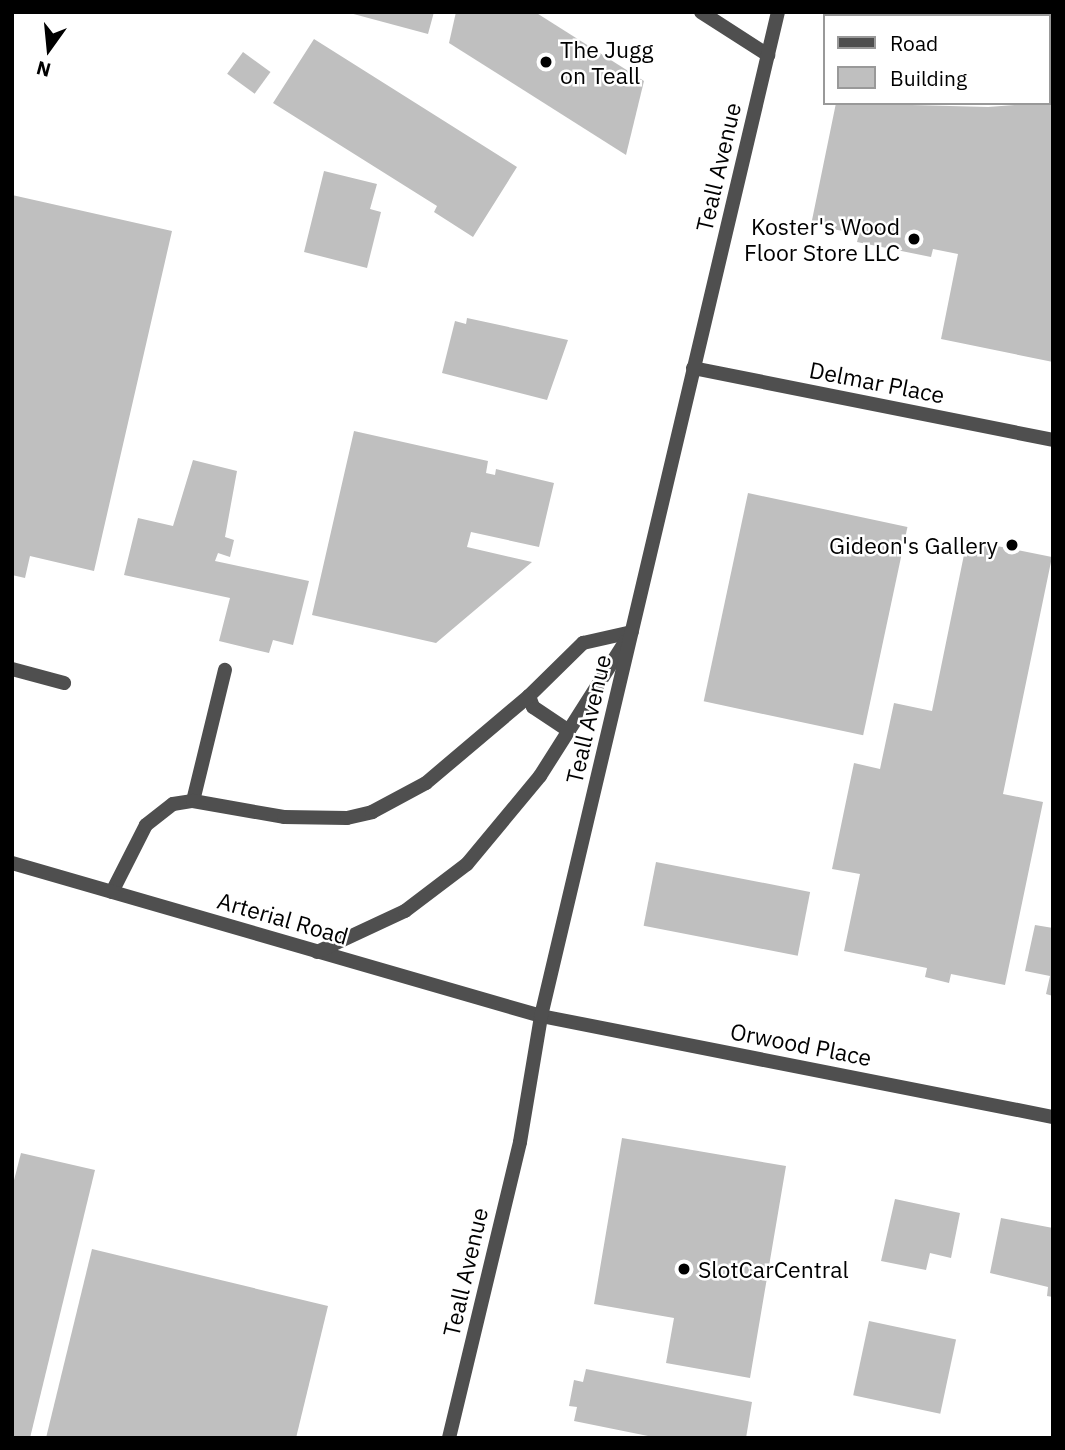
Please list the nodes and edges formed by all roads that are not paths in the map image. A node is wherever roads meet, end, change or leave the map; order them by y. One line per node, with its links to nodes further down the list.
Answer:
1 (701, 12): 3 (street)
2 (778, 12): 3 (street, Teall Avenue)
3 (768, 55): 4 (street, Teall Avenue)
4 (693, 368): 5 (street, Delmar Place); 6 (street, Teall Avenue)
5 (1053, 440)
6 (632, 632): 10 (street); 11 (street); 16 (street, Teall Avenue)
7 (12, 669): 9 (street)
8 (225, 670): 12 (street)
9 (64, 683)
10 (529, 696): 11 (street); 12 (street)
11 (569, 731): 15 (street)
12 (194, 801): 14 (street)
13 (12, 863): 14 (street, Arterial Road)
14 (111, 892): 15 (street, Arterial Road)
15 (317, 952): 16 (street, Arterial Road)
16 (541, 1016): 17 (street, Orwood Place); 18 (street, Teall Avenue)
17 (1053, 1117)
18 (449, 1438)

